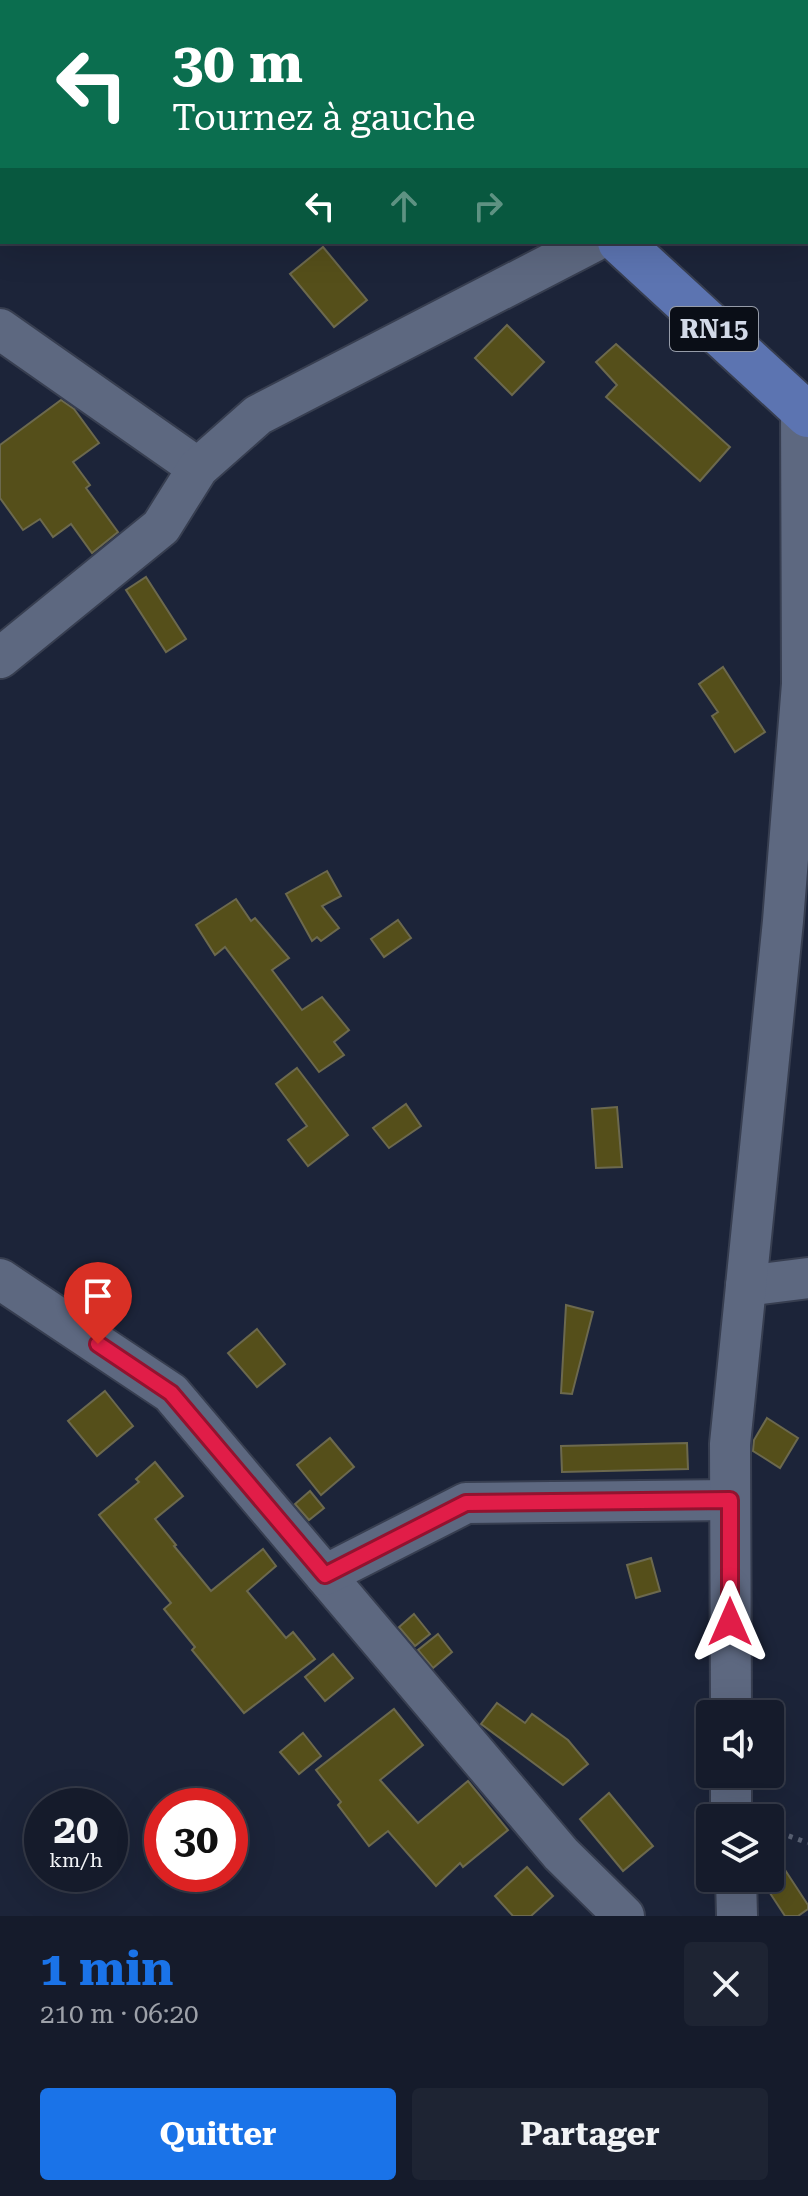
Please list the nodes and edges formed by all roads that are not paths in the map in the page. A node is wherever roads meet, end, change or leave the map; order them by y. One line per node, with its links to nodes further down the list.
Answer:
1 (589, 244): 5 (street)
2 (622, 244): 4 (main road, RN15)
3 (0, 329): 5 (street)
4 (804, 412): 9 (street)
5 (198, 468): 6 (street)
6 (0, 658)
7 (808, 1278): 9 (street)
8 (0, 1279): 11 (street)
9 (746, 1286): 10 (street)
10 (730, 1500): 11 (street); 12 (street)
11 (325, 1575): 14 (street)
12 (731, 1700)
13 (736, 1892): 15 (street)
14 (624, 1916)
15 (737, 1916)

